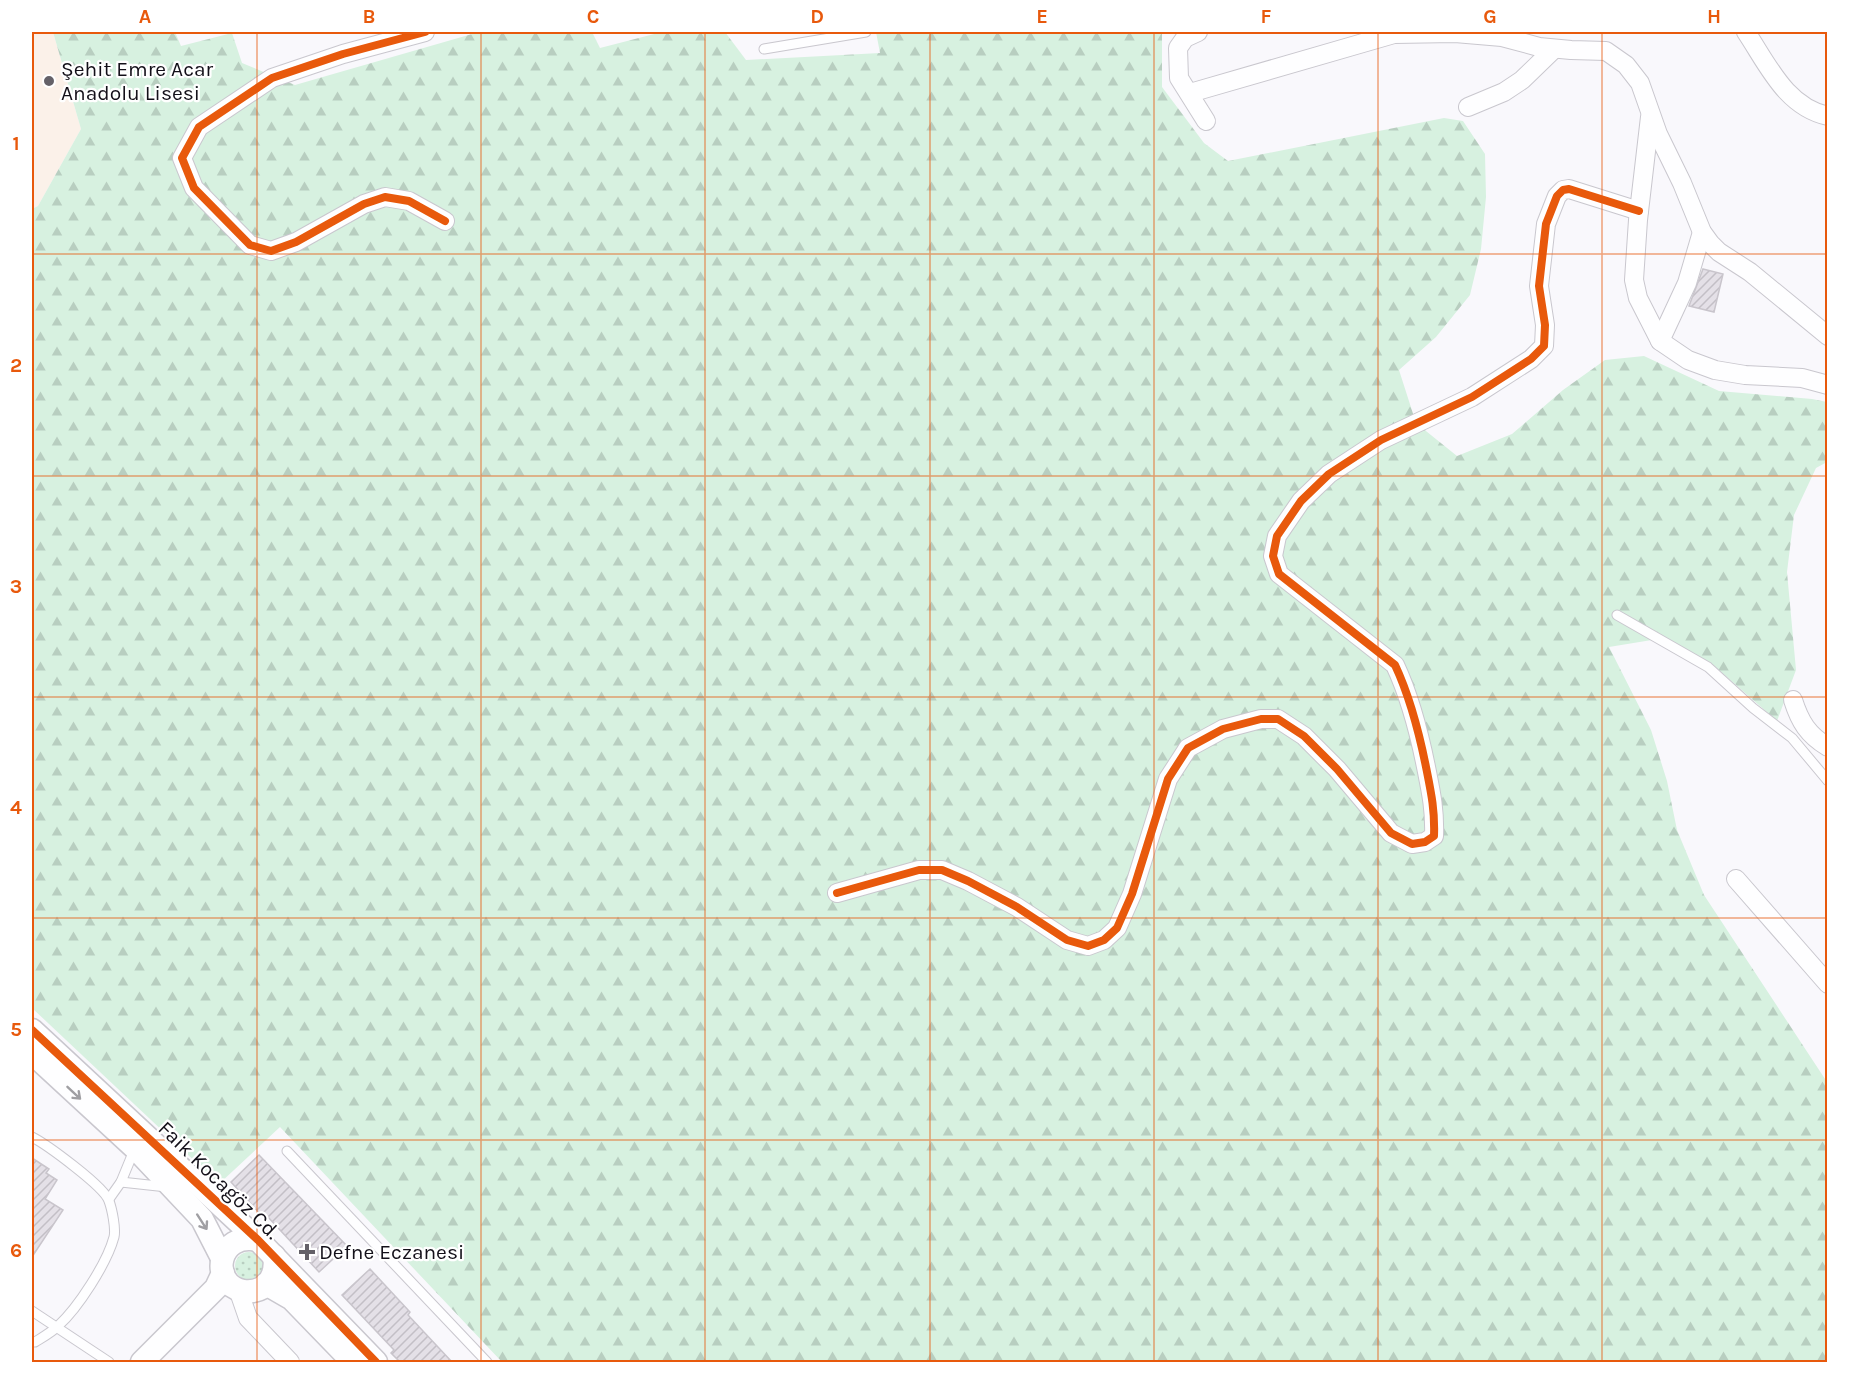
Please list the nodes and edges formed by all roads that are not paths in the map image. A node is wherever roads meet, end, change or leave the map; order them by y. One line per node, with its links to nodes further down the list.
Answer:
1 (425, 32): 15 (street)
2 (866, 32): 7 (lane)
3 (1207, 32): 6 (street)
4 (1432, 32): 8 (street); 9 (street)
5 (1746, 32): 12 (street)
6 (1192, 35): 9 (street)
7 (764, 49)
8 (1554, 49): 10 (street); 11 (street)
9 (1190, 93): 13 (street)
10 (1468, 107)
11 (1651, 114): 14 (street); 16 (street)
12 (1827, 116)
13 (1206, 121)
14 (1639, 211): 18 (street); 25 (street)
15 (445, 221)
16 (1702, 232): 17 (street); 18 (street)
17 (1827, 336)
18 (1660, 340): 19 (street)
19 (1827, 385)
20 (1617, 615): 23 (lane)
21 (1793, 700): 22 (street)
22 (1827, 747)
23 (1827, 781)
24 (1736, 879): 26 (street)
25 (837, 893)
26 (1827, 984)
27 (32, 1030): 35 (street, Faik Kocagöz Cd.)
28 (32, 1053): 30 (street, one-way to 30)
29 (32, 1137): 34 (lane)
30 (135, 1148): 32 (lane); 33 (street)
31 (287, 1151): 48 (lane)
32 (121, 1182): 33 (lane); 34 (lane)
33 (172, 1188): 37 (street, one-way to 37)
34 (109, 1199): 40 (lane)
35 (258, 1240): 36 (street, Faik Kocagöz Cd.); 37 (street)
36 (274, 1256): 38 (street); 47 (street, Faik Kocagöz Cd.)
37 (228, 1273): 38 (street); 43 (street); 44 (street); 45 (street)
38 (266, 1284): 46 (street)
39 (32, 1311): 40 (lane)
40 (58, 1327): 41 (lane); 42 (lane)
41 (32, 1342)
42 (110, 1362)
43 (142, 1362)
44 (160, 1362)
45 (290, 1362)
46 (353, 1362)
47 (376, 1362)
48 (487, 1362)

